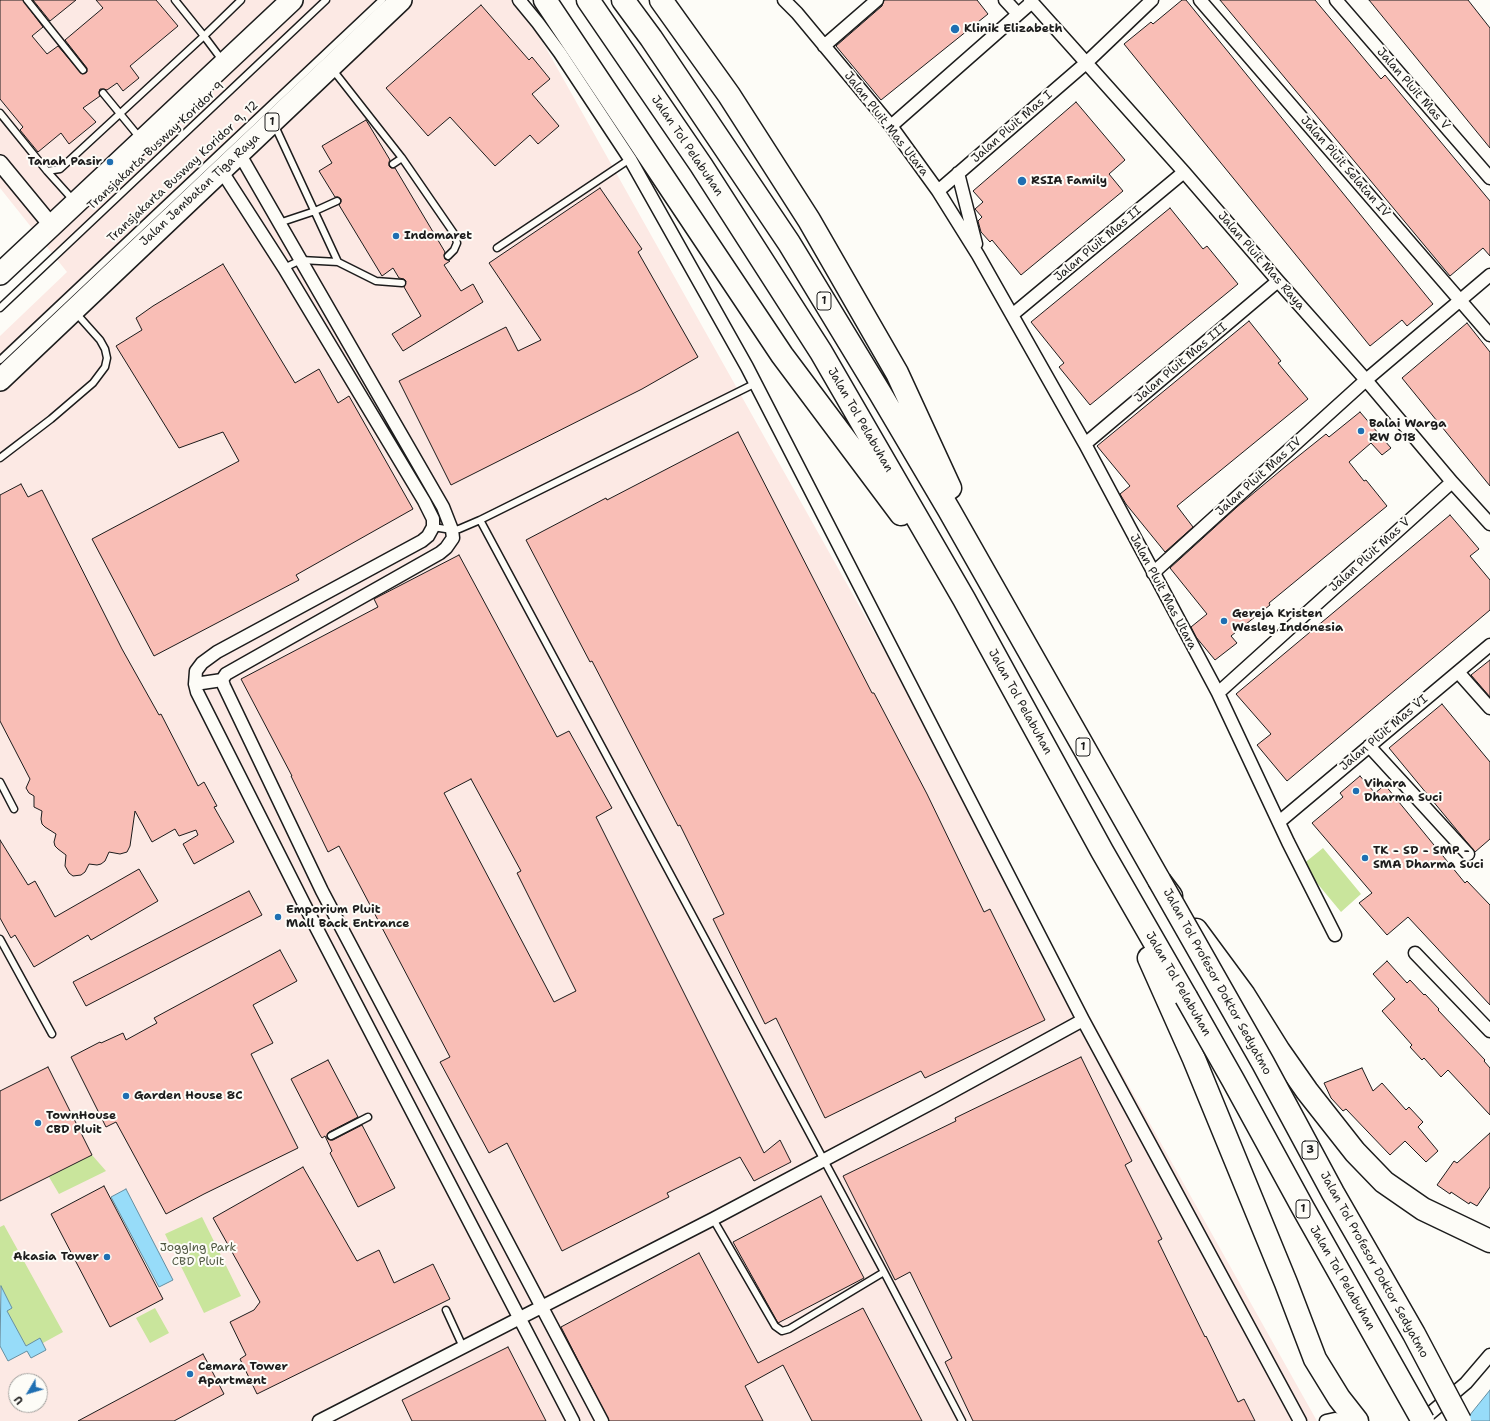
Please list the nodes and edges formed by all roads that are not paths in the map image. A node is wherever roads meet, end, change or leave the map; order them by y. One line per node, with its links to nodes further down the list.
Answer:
1 (27, 0): 26 (lane)
2 (175, 0): 21 (lane)
3 (241, 0): 21 (lane)
4 (292, 0): 23 (highway)
5 (326, 0): 60 (lane, Transjakarta Busway Koridor 9)
6 (382, 0): 64 (lane, Transjakarta Busway Koridor 9, 12)
7 (401, 0): 25 (highway, Jalan Jembatan Tiga Raya / 1)
8 (519, 0): 35 (street)
9 (545, 0): 76 (highway)
10 (588, 0): 76 (highway, Jalan Tol Pelabuhan / 1)
11 (623, 0): 77 (highway, 1)
12 (661, 0): 77 (highway)
13 (784, 0): 22 (street, Jalan Pluit Mas Utara)
14 (877, 0): 22 (street)
15 (1005, 0): 20 (street)
16 (1152, 0): 24 (street, Jalan Pluit Mas I)
17 (1200, 0): 59 (street, Jalan Pluit Selatan IV)
18 (1336, 0): 42 (street, Jalan Pluit Mas V)
19 (1031, 1): 20 (street); 24 (street, Jalan Pluit Mas Raya)
20 (1018, 14): 31 (street)
21 (204, 36): 23 (lane); 29 (lane)
22 (824, 46): 31 (street, Jalan Pluit Mas Utara)
23 (225, 63): 32 (highway)
24 (1086, 63): 40 (street, Jalan Pluit Mas Raya); 41 (street, Jalan Pluit Mas I)
25 (331, 66): 30 (highway, Jalan Jembatan Tiga Raya / 1); 34 (lane)
26 (83, 70)
27 (103, 93): 29 (lane)
28 (0, 114): 39 (lane)
29 (120, 114): 32 (lane); 39 (lane)
30 (273, 121): 33 (highway, Jalan Jembatan Tiga Raya / 1); 46 (lane)
31 (891, 126): 43 (street, Jalan Pluit Mas Utara)
32 (142, 140): 45 (highway)
33 (239, 153): 38 (highway, Jalan Jembatan Tiga Raya / 1); 47 (street)
34 (402, 158): 37 (lane); 51 (lane)
35 (630, 159): 49 (lane); 67 (street)
36 (0, 163): 48 (street)
37 (393, 164)
38 (221, 170): 54 (street); 61 (highway, Jalan Jembatan Tiga Raya / 1)
39 (47, 171): 45 (lane)
40 (1184, 172): 57 (street, Jalan Pluit Mas Raya); 62 (street, Jalan Pluit Mas II)
41 (958, 173): 43 (street, Jalan Pluit Mas I); 50 (street, Jalan Pluit Mas Utara)
42 (1490, 178)
43 (938, 191): 50 (street, Jalan Pluit Mas Utara)
44 (337, 201): 46 (lane)
45 (75, 203): 48 (highway)
46 (315, 211): 47 (lane); 53 (lane)
47 (279, 223): 52 (street)
48 (51, 225): 55 (highway)
49 (497, 248)
50 (978, 255): 62 (street, Jalan Pluit Mas Utara)
51 (448, 256)
52 (301, 260): 53 (lane); 54 (lane); 74 (street)
53 (338, 262): 58 (lane)
54 (284, 268): 73 (street)
55 (0, 274)
56 (1490, 275): 59 (street, Jalan Pluit Mas IV)
57 (1278, 281): 66 (street, Jalan Pluit Mas Raya); 68 (street, Jalan Pluit Mas III)
58 (402, 283)
59 (1460, 300): 63 (street, Jalan Pluit Selatan IV); 66 (street, Jalan Pluit Mas IV)
60 (0, 308)
61 (74, 310): 65 (highway, Jalan Jembatan Tiga Raya / 1); 69 (lane)
62 (1012, 315): 68 (street, Jalan Pluit Mas Utara)
63 (1490, 335)
64 (0, 360)
65 (0, 380)
66 (1366, 380): 70 (street, Jalan Pluit Mas Raya); 75 (street, Jalan Pluit Mas IV)
67 (756, 383): 71 (lane); 94 (street)
68 (1085, 444): 75 (street, Jalan Pluit Mas Utara)
69 (0, 458)
70 (1452, 482): 72 (street, Jalan Pluit Mas Raya); 82 (street, Jalan Pluit Mas V)
71 (480, 520): 74 (lane); 99 (lane)
72 (1490, 524)
73 (433, 527): 74 (lane); 81 (street)
74 (452, 530): 80 (street)
75 (1153, 573): 82 (street, Jalan Pluit Mas Utara)
76 (964, 599): 88 (highway, Jalan Tol Pelabuhan / 1)
77 (1008, 614): 90 (highway, 1)
78 (1490, 645): 79 (street, Jalan Pluit Mas VI)
79 (1458, 672): 83 (street); 84 (street, Jalan Pluit Mas VI)
80 (222, 680): 81 (street); 103 (street)
81 (195, 684): 105 (street)
82 (1218, 693): 87 (street, Jalan Pluit Mas Utara)
83 (1490, 708)
84 (1369, 746): 87 (street, Jalan Pluit Mas VI); 89 (street)
85 (0, 782): 86 (lane)
86 (14, 809)
87 (1279, 822): 91 (street, Jalan Pluit Mas Utara)
88 (1102, 851): 113 (highway); 114 (highway, Jalan Tol Pelabuhan / 1, bridge)
89 (1468, 854)
90 (1159, 880): 101 (highway, bridge); 115 (highway, Jalan Tol Profesor Doktor Sedyatmo / 3, bridge)
91 (1335, 935)
92 (0, 939): 96 (lane)
93 (1415, 953): 95 (street)
94 (1083, 1020): 99 (street); 112 (street)
95 (1490, 1031)
96 (52, 1034)
97 (368, 1117): 98 (lane)
98 (330, 1136)
99 (824, 1159): 100 (street); 102 (lane)
100 (713, 1219): 102 (lane); 103 (street)
101 (1490, 1241)
102 (884, 1272): 111 (lane)
103 (542, 1307): 105 (street); 110 (street)
104 (446, 1310): 106 (lane)
105 (519, 1318): 106 (street); 109 (street)
106 (463, 1347): 108 (street)
107 (1490, 1355): 114 (street)
108 (320, 1421)
109 (573, 1421)
110 (602, 1421)
111 (962, 1421)
112 (1300, 1421)
113 (1357, 1421)
114 (1422, 1421)
115 (1460, 1421)

